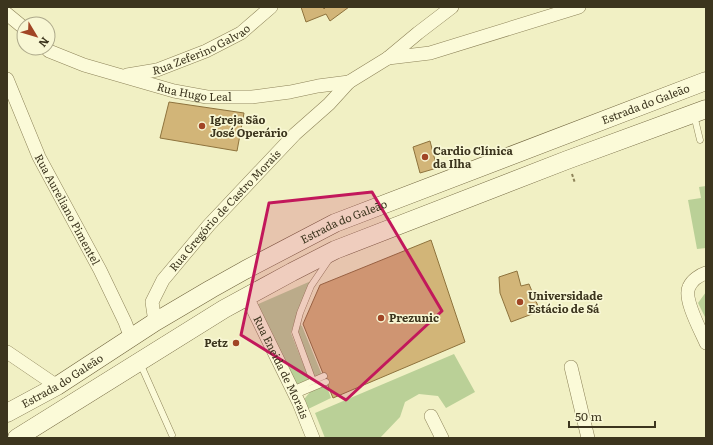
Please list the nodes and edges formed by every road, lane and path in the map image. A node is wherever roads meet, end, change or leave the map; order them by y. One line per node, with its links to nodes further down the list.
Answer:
1 (271, 7): 10 (street, Rua Zeferino Galvao)
2 (452, 7): 6 (street, Rua Gregório de Castro Morais)
3 (579, 7): 7 (street)
4 (7, 14): 5 (street)
5 (16, 21)
6 (418, 33): 7 (street); 9 (street, Rua Gregório de Castro Morais)
7 (430, 53): 9 (street)
8 (56, 54): 10 (street, Rua Hugo Leal)
9 (388, 58): 13 (street, Rua Gregório de Castro Morais)
10 (123, 76): 14 (street, Rua Hugo Leal)
11 (7, 79): 23 (street, Rua Aureliano Pimentel)
12 (706, 80): 18 (main road, Estrada do Galeão)
13 (349, 82): 14 (street, Rua Hugo Leal); 15 (street, Rua Gregório de Castro Morais)
14 (318, 86): 15 (street)
15 (329, 104): 22 (street, Rua Gregório de Castro Morais)
16 (700, 112): 17 (lane); 19 (main road, Estrada do Galeão)
17 (700, 140)
18 (335, 223): 21 (main road); 22 (main road, Estrada do Galeão)
19 (335, 250): 21 (main road, Estrada do Galeão); 28 (lane)
20 (706, 273): 24 (street)
21 (247, 297): 26 (main road, Estrada do Galeão); 30 (street, Rua Eneida de Morais)
22 (155, 322): 23 (main road, Estrada do Galeão)
23 (131, 338): 29 (main road, Estrada do Galeão)
24 (706, 343)
25 (7, 352): 29 (street)
26 (140, 362): 33 (lane); 34 (main road, Estrada do Galeão)
27 (571, 367): 37 (street)
28 (313, 381): 30 (lane); 30 (lane)
29 (57, 386): 31 (main road, Estrada do Galeão)
30 (293, 393): 35 (street, Rua Eneida de Morais)
31 (7, 413)
32 (431, 416): 36 (street)
33 (172, 435)
34 (18, 438)
35 (313, 438)
36 (442, 438)
37 (588, 438)

